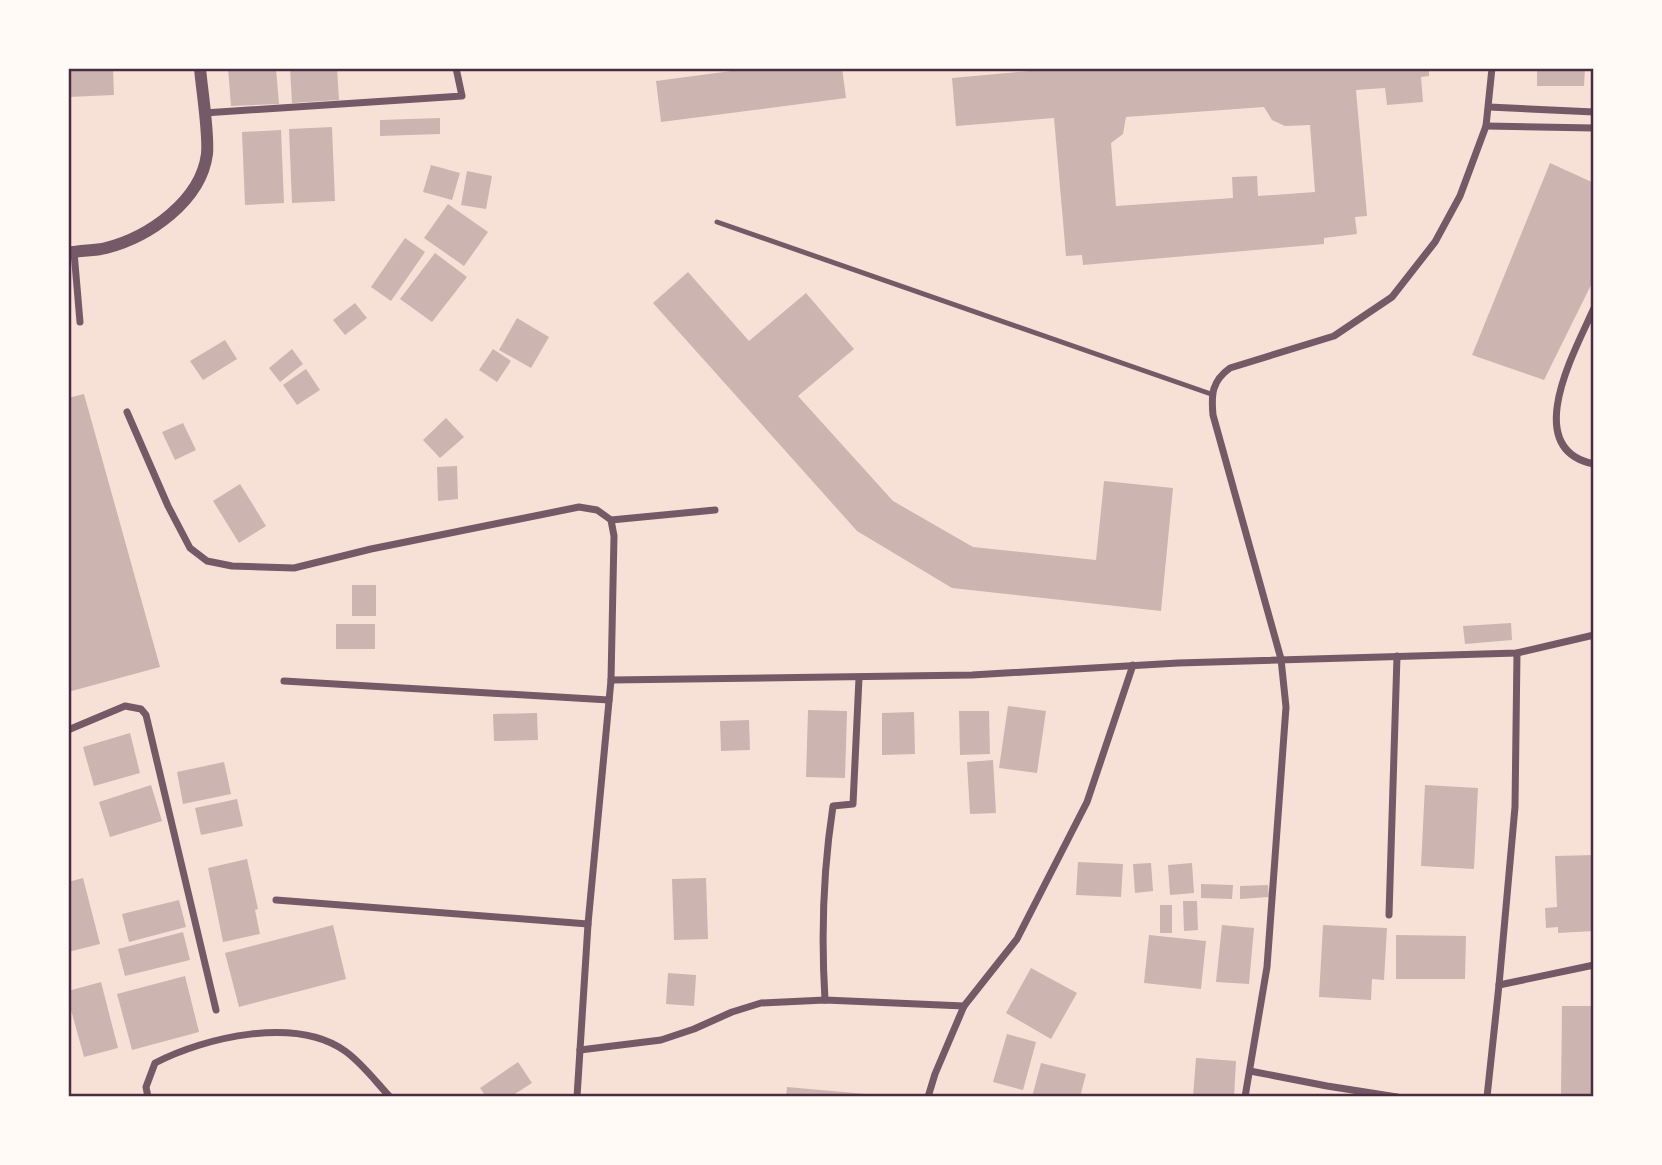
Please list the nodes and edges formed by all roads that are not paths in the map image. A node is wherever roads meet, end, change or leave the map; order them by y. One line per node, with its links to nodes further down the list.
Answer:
1 (200, 68): 6 (street)
2 (456, 68): 6 (street)
3 (1492, 68): 4 (street)
4 (1489, 107): 5 (street); 7 (street)
5 (1594, 112)
6 (204, 113): 10 (street)
7 (1486, 126): 8 (street); 13 (street)
8 (1594, 128)
9 (717, 222): 13 (lane)
10 (71, 252): 12 (street)
11 (1594, 308): 15 (street)
12 (80, 322)
13 (1211, 394): 21 (street)
14 (127, 412): 17 (street)
15 (1594, 464)
16 (715, 510): 17 (street)
17 (611, 520): 24 (street)
18 (1594, 635): 19 (street)
19 (1517, 653): 20 (street); 32 (street)
20 (1397, 656): 21 (street); 29 (street)
21 (1281, 659): 22 (street); 37 (street)
22 (1133, 665): 23 (street); 34 (street)
23 (859, 677): 24 (street); 33 (street)
24 (611, 680): 26 (street)
25 (284, 681): 26 (street)
26 (609, 700): 30 (street)
27 (68, 730): 35 (street)
28 (276, 900): 30 (street)
29 (1389, 915)
30 (587, 924): 36 (street)
31 (1594, 965): 32 (street)
32 (1499, 985): 44 (street)
33 (825, 1000): 34 (street); 36 (street)
34 (964, 1006): 41 (street)
35 (216, 1010)
36 (580, 1050): 40 (street)
37 (1250, 1071): 42 (street); 43 (street)
38 (148, 1097): 39 (street)
39 (390, 1097)
40 (577, 1097)
41 (928, 1097)
42 (1245, 1097)
43 (1397, 1097)
44 (1487, 1097)

